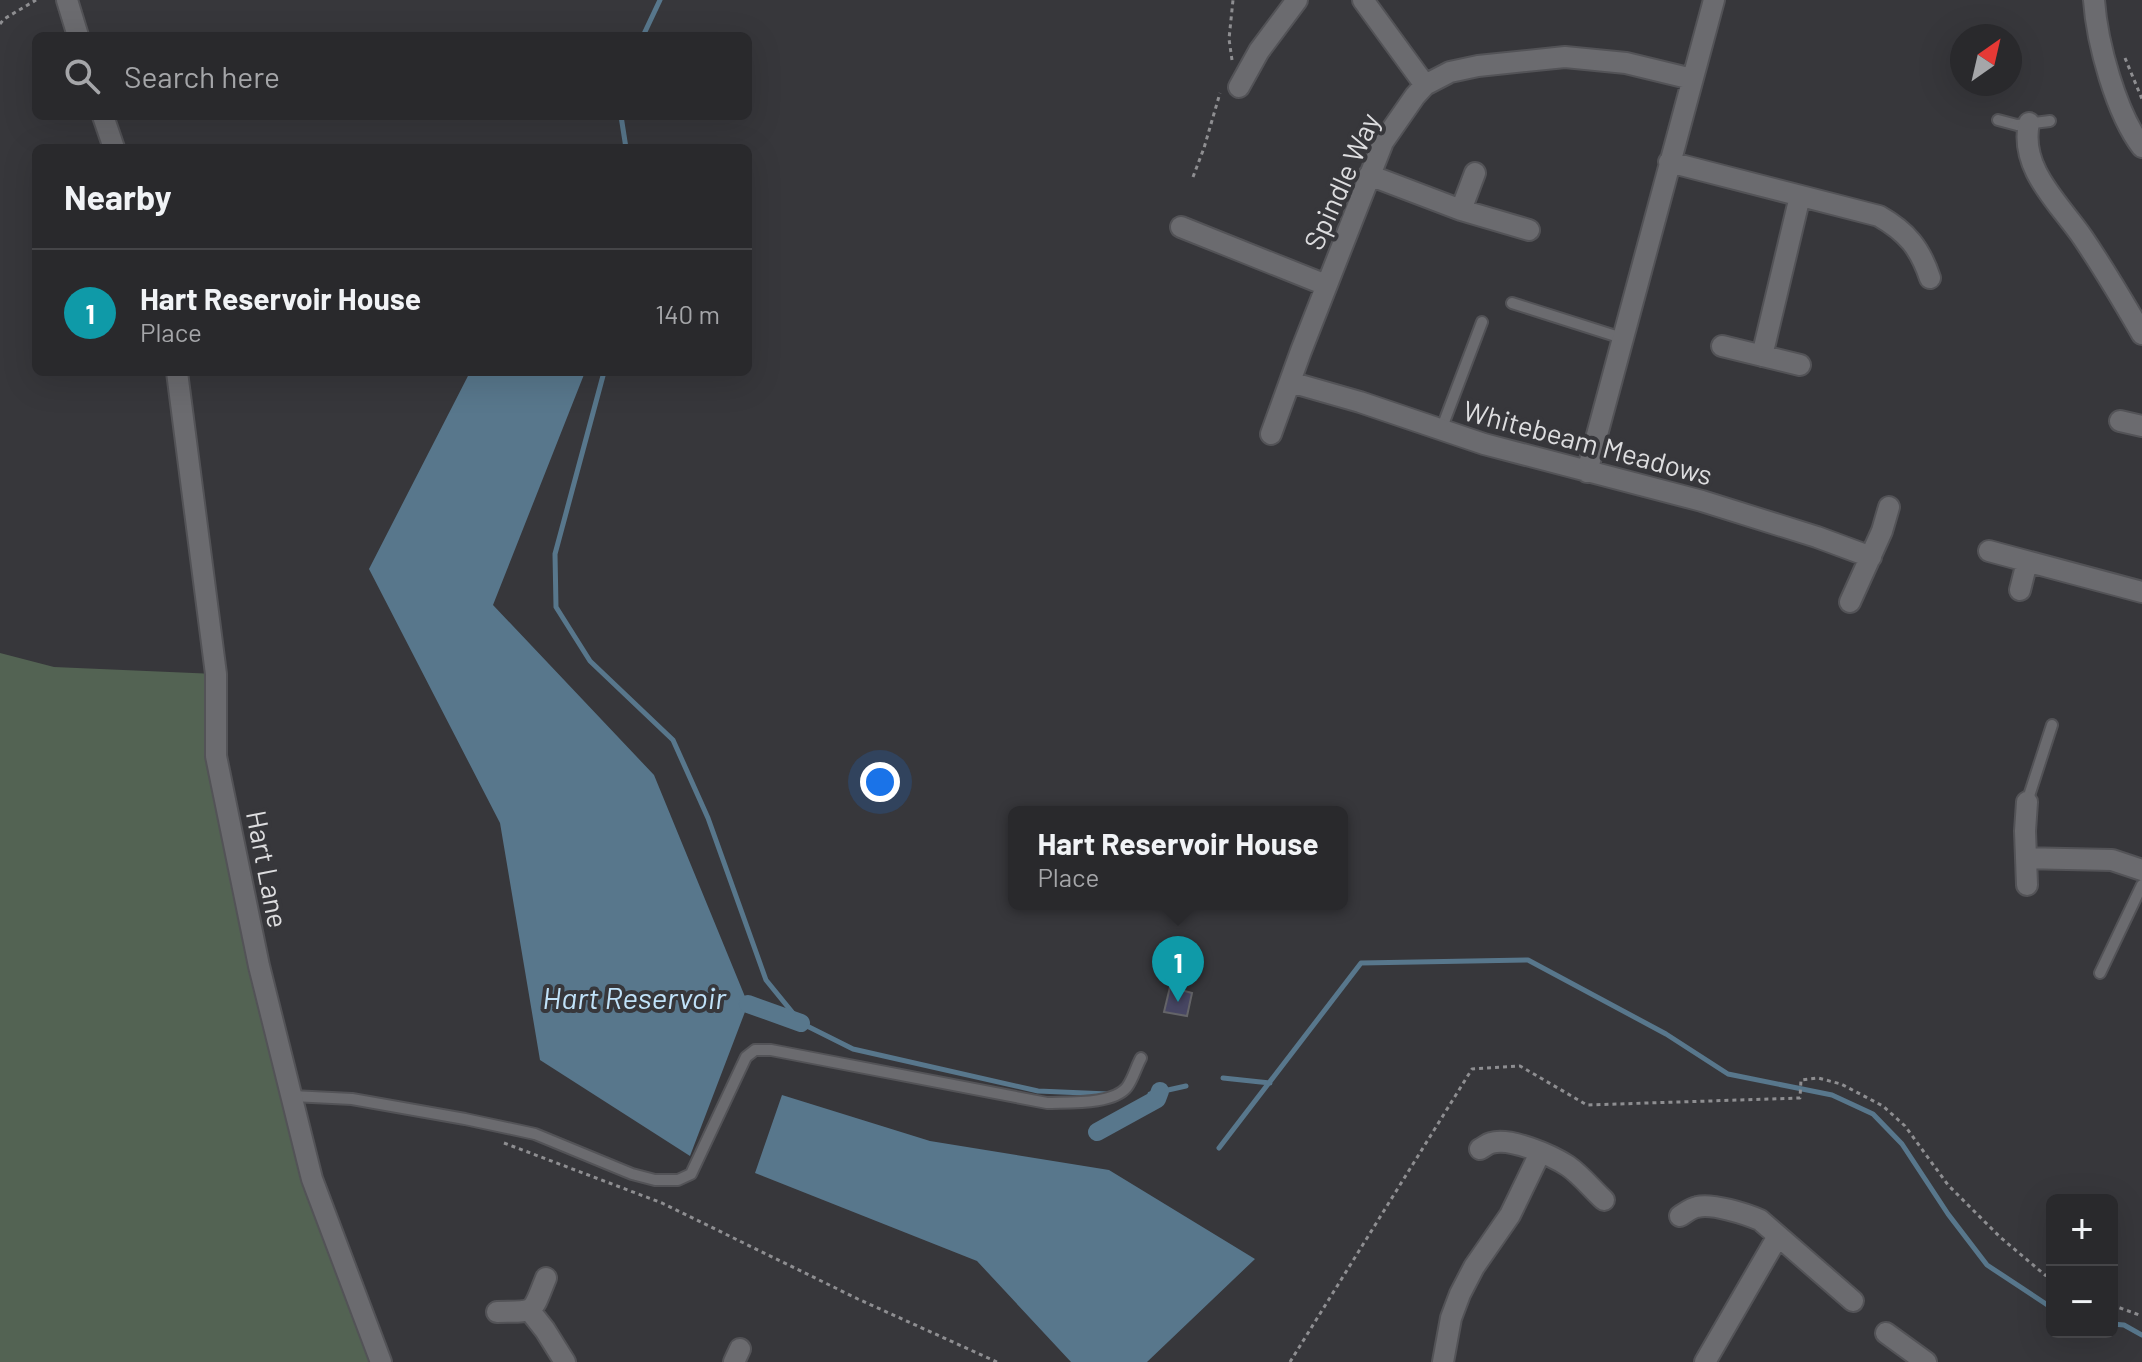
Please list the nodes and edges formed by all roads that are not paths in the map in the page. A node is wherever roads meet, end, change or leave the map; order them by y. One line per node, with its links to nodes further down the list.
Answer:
1 (67, 0): 6 (street)
2 (1297, 0): 9 (street)
3 (1363, 0): 8 (street)
4 (1714, 0): 7 (street)
5 (2094, 0): 14 (street)
6 (77, 32)
7 (1692, 79): 8 (street, Spindle Way); 15 (street)
8 (1425, 85): 17 (street, Spindle Way)
9 (1230, 89)
10 (104, 120): 13 (street)
11 (1998, 120): 12 (lane)
12 (2040, 122): 26 (street)
13 (113, 144)
14 (2142, 147)
15 (1669, 162): 18 (street); 27 (street)
16 (1475, 173): 19 (street)
17 (1369, 175): 19 (street); 23 (street, Spindle Way)
18 (1800, 196): 22 (street); 29 (street)
19 (1461, 210): 21 (street)
20 (1181, 227): 23 (street)
21 (1529, 230)
22 (1930, 278)
23 (1326, 285): 32 (street, Spindle Way)
24 (1512, 303): 27 (lane)
25 (1482, 322): 35 (lane)
26 (2142, 334)
27 (1622, 338): 37 (street)
28 (1722, 346): 29 (street)
29 (1762, 356): 30 (street)
30 (1800, 365)
31 (178, 376): 53 (street, Hart Lane)
32 (1290, 382): 35 (street, Whitebeam Meadows); 36 (street, Spindle Way)
33 (2120, 421): 34 (street)
34 (2142, 426)
35 (1441, 430): 37 (street, Whitebeam Meadows)
36 (1271, 434)
37 (1587, 472): 40 (street, Whitebeam Meadows)
38 (1889, 507): 40 (street)
39 (1989, 551): 41 (street)
40 (1871, 557): 44 (street)
41 (2027, 562): 42 (street); 43 (street)
42 (2020, 590)
43 (2142, 592)
44 (1850, 602)
45 (2052, 725): 46 (lane)
46 (2027, 802): 47 (street)
47 (2026, 858): 48 (street); 49 (street)
48 (2142, 870)
49 (2027, 885)
50 (2142, 885): 51 (lane)
51 (2100, 973)
52 (1141, 1058): 53 (lane)
53 (292, 1096): 64 (street, Hart Lane)
54 (1480, 1149): 55 (street)
55 (1540, 1153): 56 (street); 66 (street)
56 (1604, 1200)
57 (1680, 1216): 58 (street)
58 (1778, 1236): 60 (street); 67 (street)
59 (546, 1278): 61 (street)
60 (1853, 1301)
61 (530, 1311): 62 (street); 65 (street)
62 (497, 1312)
63 (1886, 1333): 68 (street)
64 (381, 1362)
65 (565, 1362)
66 (1443, 1362)
67 (1705, 1362)
68 (1926, 1362)

